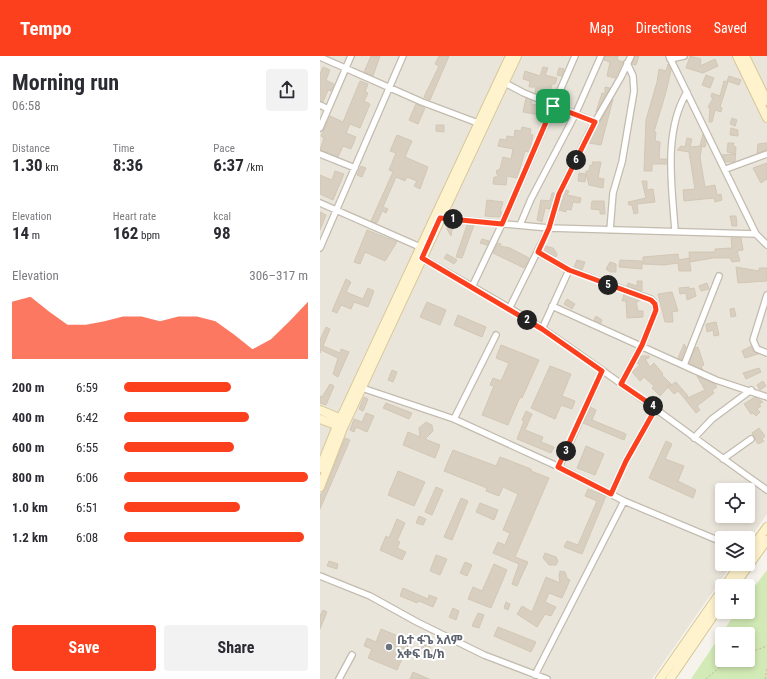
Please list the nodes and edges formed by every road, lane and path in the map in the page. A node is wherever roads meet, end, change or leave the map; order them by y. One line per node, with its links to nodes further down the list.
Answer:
1 (351, 56): 14 (street)
2 (403, 56): 16 (street)
3 (510, 56): 25 (main road)
4 (517, 56): 15 (main road)
5 (575, 56): 20 (street)
6 (601, 56): 22 (street)
7 (631, 56): 13 (street)
8 (684, 56): 11 (street)
9 (737, 56): 23 (main road)
10 (745, 56): 18 (main road)
11 (669, 57): 17 (street)
12 (320, 58): 14 (street)
13 (628, 63): 24 (street); 37 (street)
14 (345, 69): 16 (street); 21 (street)
15 (505, 83): 20 (street); 33 (main road)
16 (389, 88): 25 (street); 29 (street)
17 (687, 92): 30 (street); 38 (street)
18 (767, 101)
19 (320, 105): 21 (street)
20 (553, 106): 22 (street); 34 (street)
21 (328, 109): 26 (street)
22 (575, 115): 24 (street); 35 (street)
23 (767, 118)
24 (595, 122): 36 (street)
25 (478, 123): 41 (main road)
26 (320, 128)
27 (320, 154): 29 (street)
28 (767, 154): 30 (street)
29 (355, 168): 32 (street)
30 (726, 169): 39 (street)
31 (320, 203): 32 (street)
32 (337, 210): 41 (street); 42 (street)
33 (440, 218): 34 (street); 44 (main road)
34 (502, 224): 35 (street); 47 (street)
35 (520, 225): 36 (street)
36 (549, 228): 37 (street); 43 (street)
37 (610, 230): 38 (street)
38 (675, 231): 39 (street)
39 (756, 234): 40 (street)
40 (767, 244)
41 (420, 247): 65 (main road)
42 (320, 248)
43 (538, 252): 45 (street); 50 (street)
44 (422, 258): 47 (street); 58 (main road)
45 (569, 270): 49 (street); 53 (street)
46 (719, 276): 55 (street)
47 (472, 287): 50 (street)
48 (767, 295): 54 (street)
49 (552, 306): 51 (street); 53 (street)
50 (510, 309): 51 (street)
51 (542, 329): 56 (street)
52 (496, 335): 64 (street)
53 (642, 345): 55 (street); 57 (street)
54 (767, 353)
55 (684, 364): 59 (street)
56 (602, 371): 57 (street); 69 (street)
57 (621, 384): 61 (street)
58 (362, 388): 64 (street); 65 (main road)
59 (751, 390): 60 (street); 66 (street)
60 (767, 397)
61 (656, 408): 66 (street); 73 (street)
62 (320, 410): 65 (main road)
63 (320, 419): 65 (main road)
64 (454, 420): 69 (street)
65 (342, 423): 70 (main road); 71 (main road)
66 (694, 438): 68 (street)
67 (751, 439): 68 (street)
68 (724, 459): 72 (street)
69 (558, 467): 73 (street)
70 (320, 468)
71 (320, 487)
72 (767, 490)
73 (611, 494): 74 (street)
74 (624, 501): 76 (street); 88 (street)
75 (767, 527): 78 (main road)
76 (715, 539)
77 (767, 540): 80 (main road)
78 (755, 543)
79 (320, 576): 88 (street)
80 (739, 579)
81 (715, 600): 91 (main road)
82 (715, 613): 92 (main road)
83 (767, 646): 84 (path)
84 (755, 650)
85 (352, 655): 89 (street)
86 (720, 667): 93 (path)
87 (767, 669): 94 (path)
88 (536, 675): 90 (street)
89 (339, 679)
90 (547, 679)
91 (660, 679)
92 (670, 679)
93 (706, 679)
94 (765, 679)

